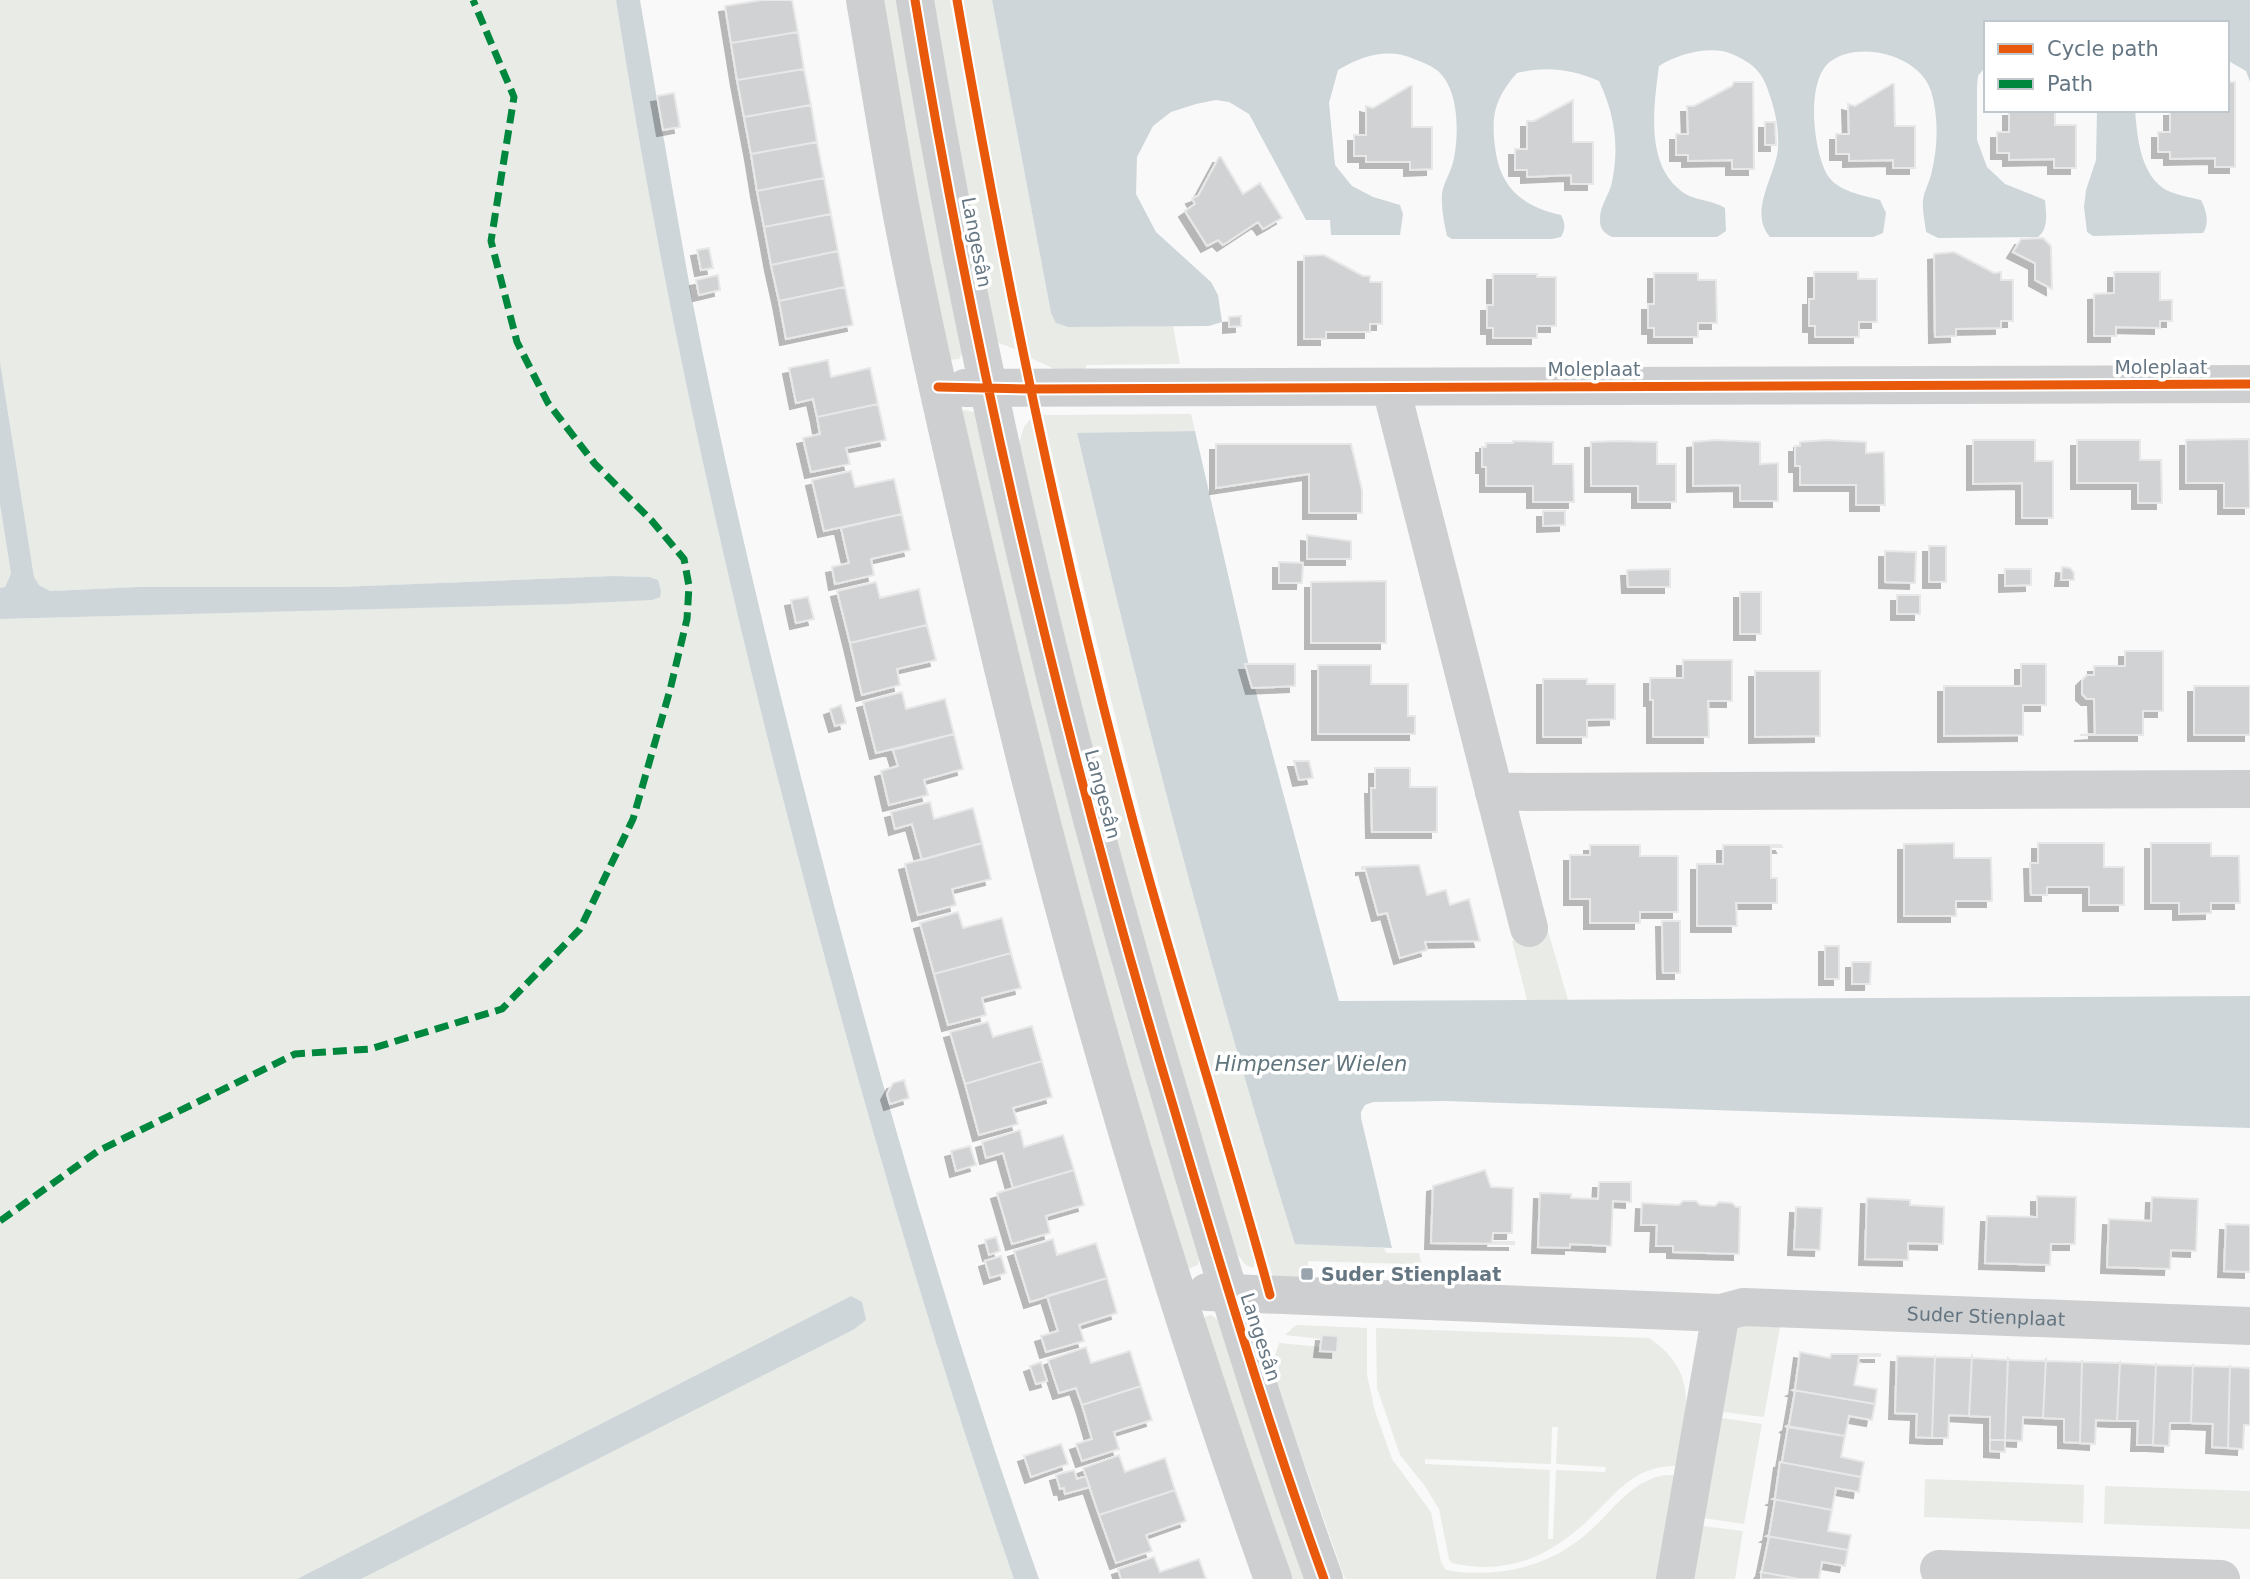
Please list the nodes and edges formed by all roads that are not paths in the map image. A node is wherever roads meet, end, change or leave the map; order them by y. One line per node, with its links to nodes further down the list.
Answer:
1 (865, 0): 4 (street)
2 (915, 0): 5 (street, Langesân)
3 (2250, 384): 6 (street, Moleplaat)
4 (938, 387): 5 (street, Moleplaat); 10 (street)
5 (989, 388): 6 (street, Moleplaat); 11 (street, Langesân)
6 (1391, 388): 8 (street)
7 (2250, 789): 8 (street)
8 (1494, 792): 9 (street)
9 (1529, 928)
10 (1177, 1291): 11 (street, Suder Stienplaat); 15 (street)
11 (1228, 1293): 12 (street, Suder Stienplaat); 16 (street, Langesân)
12 (1721, 1313): 13 (street, Suder Stienplaat); 17 (street)
13 (2250, 1326)
14 (1939, 1569): 18 (street)
15 (1273, 1579)
16 (1324, 1579)
17 (1675, 1579)
18 (2221, 1579)

